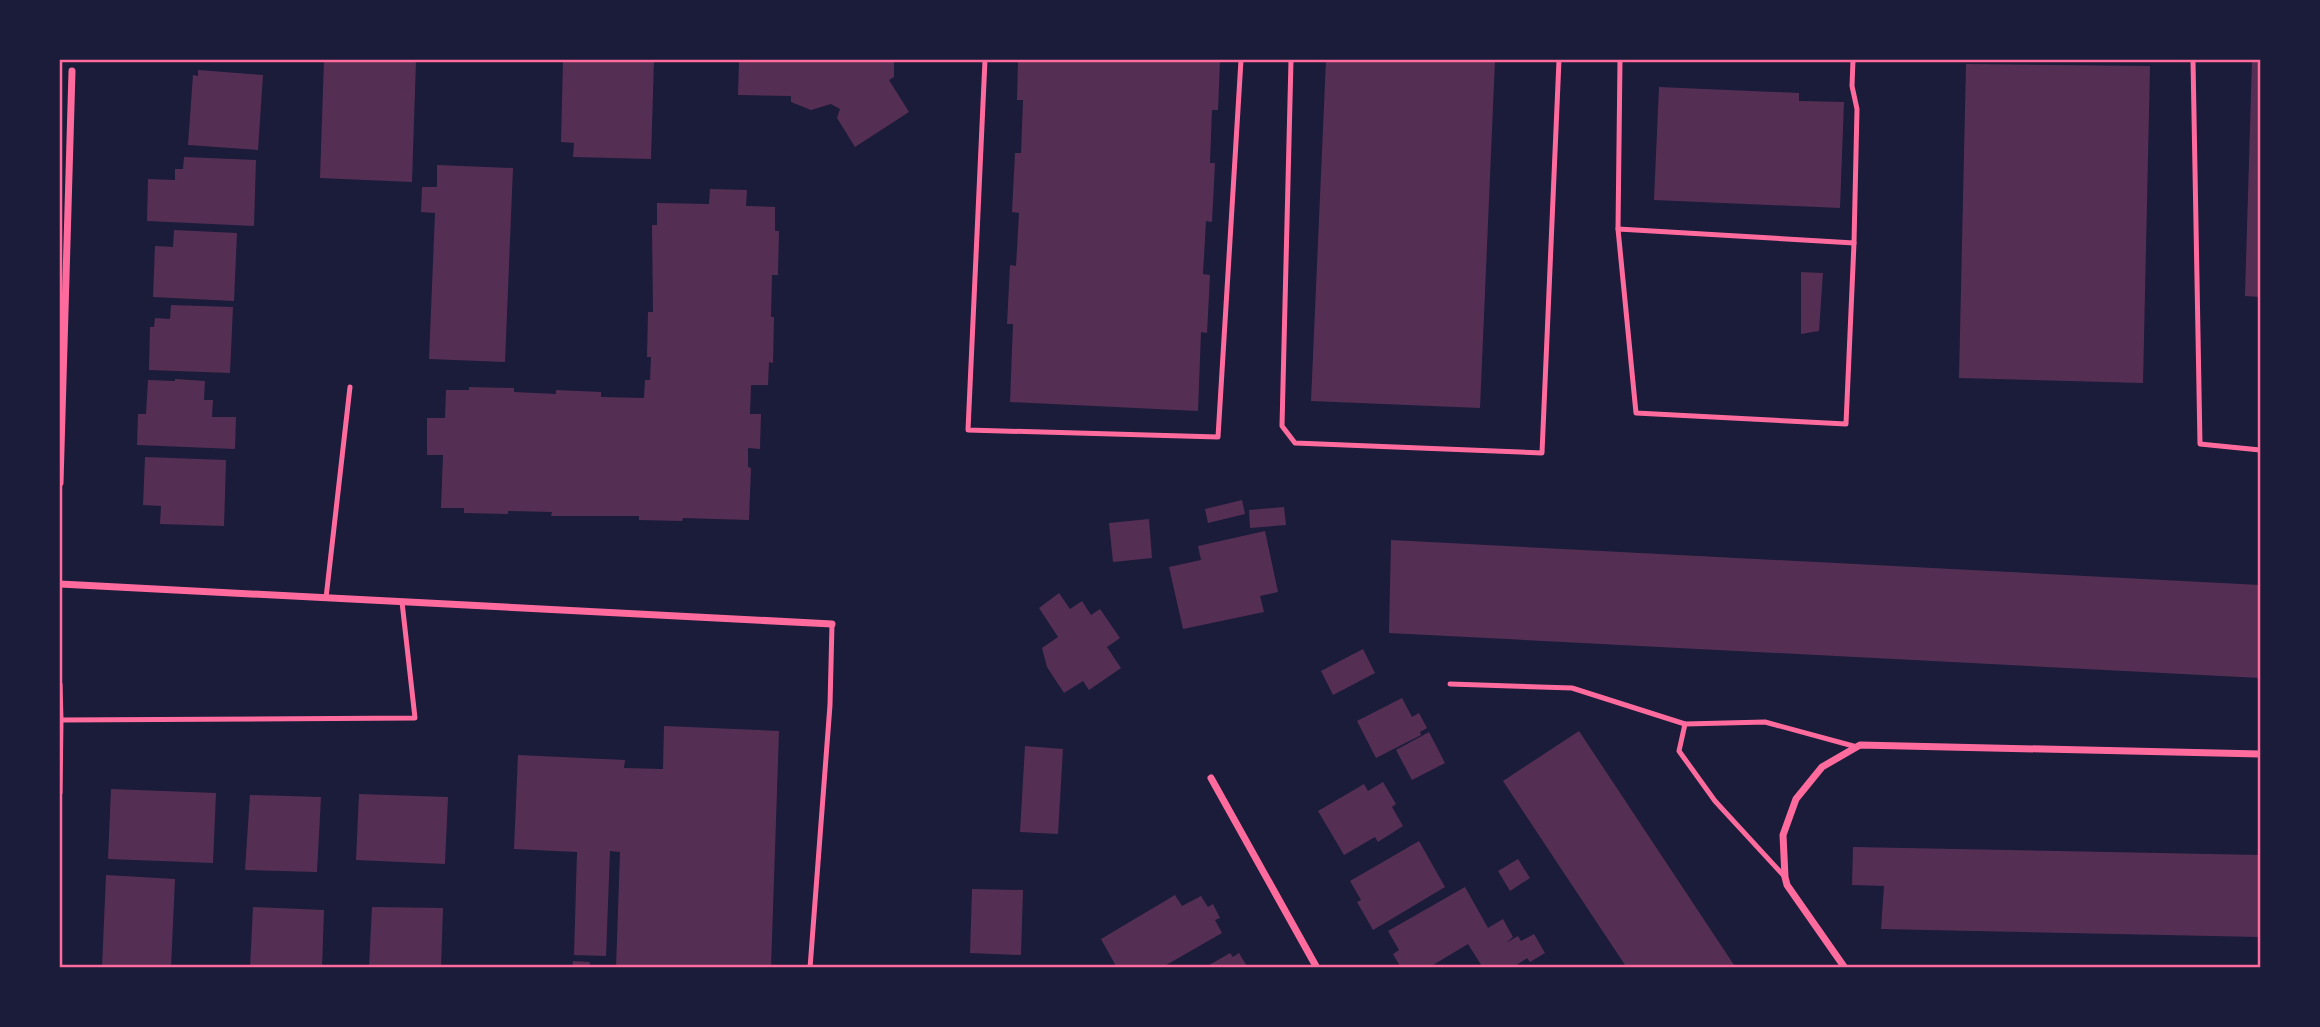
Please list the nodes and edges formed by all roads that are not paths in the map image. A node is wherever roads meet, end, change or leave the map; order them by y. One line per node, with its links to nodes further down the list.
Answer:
1 (985, 60): 2 (lane)
2 (1241, 60)
3 (1291, 60): 4 (lane)
4 (1559, 60)
5 (1620, 60): 9 (lane)
6 (1853, 60): 10 (lane)
7 (2193, 60): 12 (lane)
8 (72, 71): 13 (street)
9 (1618, 229): 10 (lane); 10 (lane)
10 (1854, 243)
11 (350, 387): 15 (lane)
12 (2260, 450)
13 (60, 483)
14 (60, 584): 15 (street)
15 (326, 598): 16 (street)
16 (402, 602): 17 (street); 20 (lane)
17 (832, 624): 27 (lane)
18 (60, 684): 20 (lane)
19 (1450, 684): 21 (lane)
20 (61, 720): 25 (lane)
21 (1685, 724): 22 (lane); 26 (lane)
22 (1857, 747): 23 (street); 26 (street)
23 (2260, 754)
24 (1210, 778): 28 (street)
25 (60, 793)
26 (1785, 877): 29 (street)
27 (810, 968)
28 (1317, 968)
29 (1845, 968)

